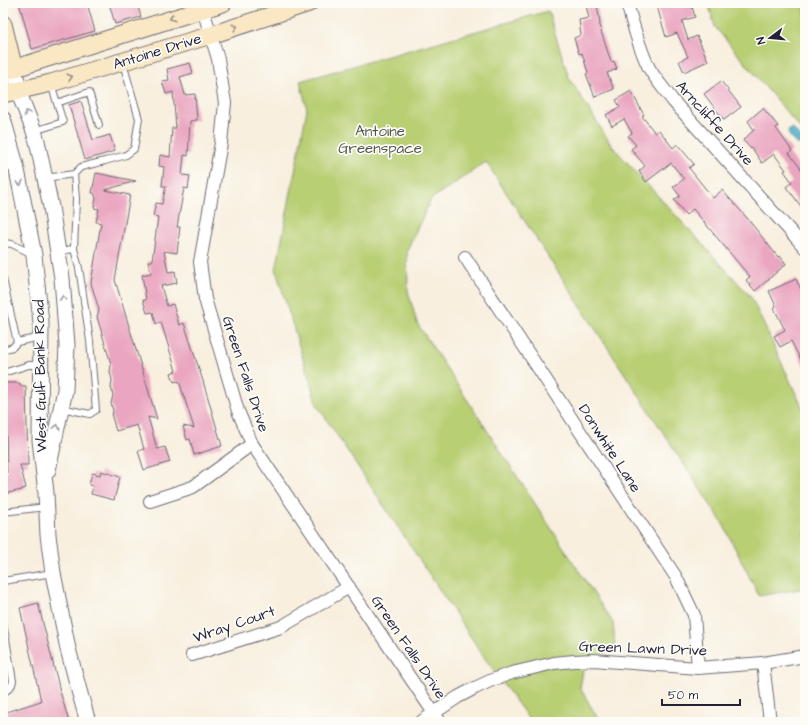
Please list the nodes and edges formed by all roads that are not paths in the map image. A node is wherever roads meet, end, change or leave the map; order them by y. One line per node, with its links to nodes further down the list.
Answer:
1 (223, 3): 4 (main road, Antoine Drive)
2 (309, 3): 6 (main road, Antoine Drive, one-way to 2)
3 (627, 3): 19 (street, Arncliffe Drive)
4 (202, 6): 6 (street, Green Falls Drive); 8 (main road, Antoine Drive, one-way to 8)
5 (3, 24): 8 (main road, West Gulf Bank Road)
6 (211, 35): 7 (main road, Antoine Drive); 31 (street, Green Falls Drive)
7 (122, 62): 9 (main road, Antoine Drive, one-way to 7); 16 (lane)
8 (9, 71): 10 (street, West Gulf Bank Road)
9 (51, 83): 10 (main road, Antoine Drive); 11 (lane)
10 (11, 92): 14 (street, West Gulf Bank Road, one-way to 10)
11 (57, 103): 13 (lane); 14 (lane)
12 (4, 125): 15 (street, West Gulf Bank Road)
13 (99, 125)
14 (34, 132): 17 (street, West Gulf Bank Road)
15 (9, 167): 22 (street, West Gulf Bank Road, one-way to 22)
16 (74, 174): 17 (lane); 20 (lane)
17 (45, 178): 21 (street, West Gulf Bank Road)
18 (3, 243): 22 (lane)
19 (805, 248)
20 (74, 249): 21 (lane); 30 (lane)
21 (58, 251): 22 (street); 30 (street, West Gulf Bank Road, one-way to 21)
22 (34, 255): 25 (street, West Gulf Bank Road)
23 (464, 257): 43 (street, Donwhite Lane)
24 (3, 279): 26 (lane)
25 (41, 337): 26 (lane); 28 (street, West Gulf Bank Road)
26 (16, 342): 27 (lane)
27 (3, 350)
28 (41, 365): 29 (lane); 32 (street, West Gulf Bank Road)
29 (3, 373)
30 (61, 408): 32 (street, West Gulf Bank Road, one-way to 30)
31 (252, 444): 33 (street); 37 (street, Green Falls Drive)
32 (46, 500): 34 (lane); 35 (street, West Gulf Bank Road)
33 (150, 501)
34 (3, 512)
35 (53, 573): 36 (lane); 46 (street, West Gulf Bank Road)
36 (3, 581)
37 (349, 587): 40 (street, Wray Court); 45 (street, Green Falls Drive)
38 (3, 625): 39 (lane)
39 (5, 640): 44 (lane)
40 (192, 656)
41 (805, 656): 42 (street, Green Lawn Drive)
42 (763, 664): 43 (street, Green Lawn Drive); 48 (street)
43 (698, 668): 45 (street, Green Lawn Drive)
44 (3, 692)
45 (437, 718): 47 (street, Green Lawn Drive)
46 (88, 722)
47 (420, 722)
48 (770, 722)

